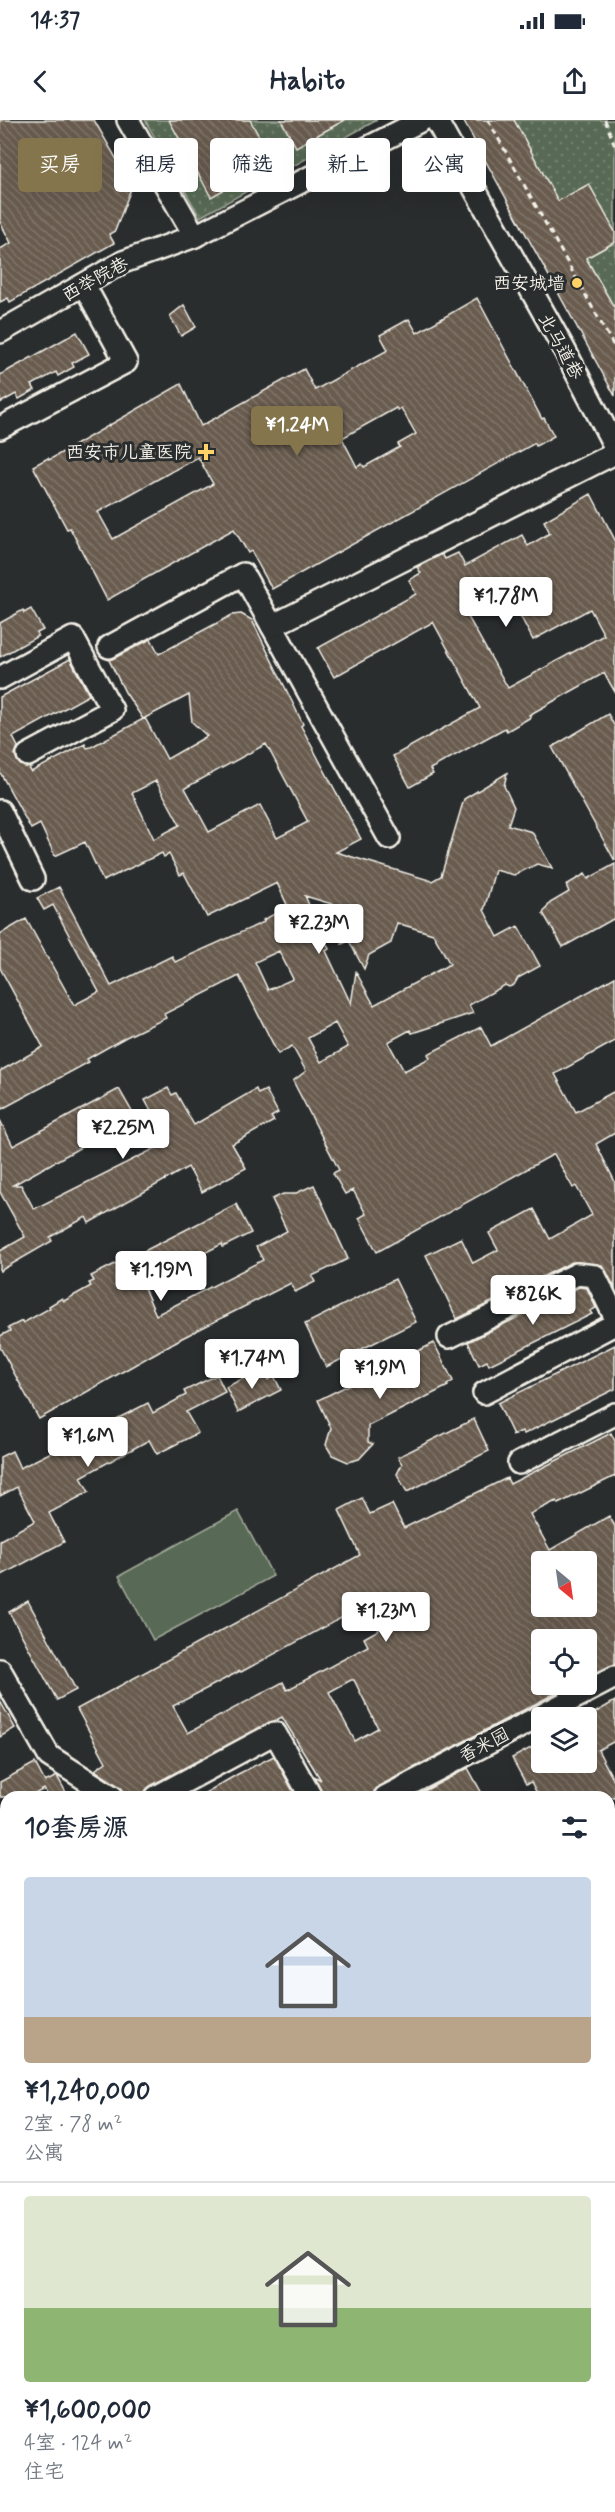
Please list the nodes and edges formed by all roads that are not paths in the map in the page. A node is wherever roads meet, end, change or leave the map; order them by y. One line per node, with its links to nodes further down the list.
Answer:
1 (128, 120): 4 (street)
2 (422, 120): 4 (street, 西举院巷)
3 (436, 120): 8 (street, 北马道巷)
4 (195, 236): 5 (street, 西举院巷)
5 (84, 285): 6 (street, 西举院巷); 7 (street)
6 (0, 332)
7 (0, 428)
8 (615, 447)
9 (615, 453): 10 (street)
10 (272, 626): 11 (street); 15 (street)
11 (109, 647)
12 (0, 678): 13 (street)
13 (28, 755)
14 (0, 811): 16 (street)
15 (389, 838)
16 (33, 879)
17 (615, 1317): 19 (street)
18 (615, 1324): 20 (street)
19 (449, 1337)
20 (484, 1393)
21 (615, 1414): 22 (street)
22 (519, 1463)
23 (0, 1670): 25 (street)
24 (615, 1677): 28 (street, 香米园)
25 (104, 1791)
26 (167, 1791): 27 (street)
27 (308, 1791)
28 (396, 1791)

